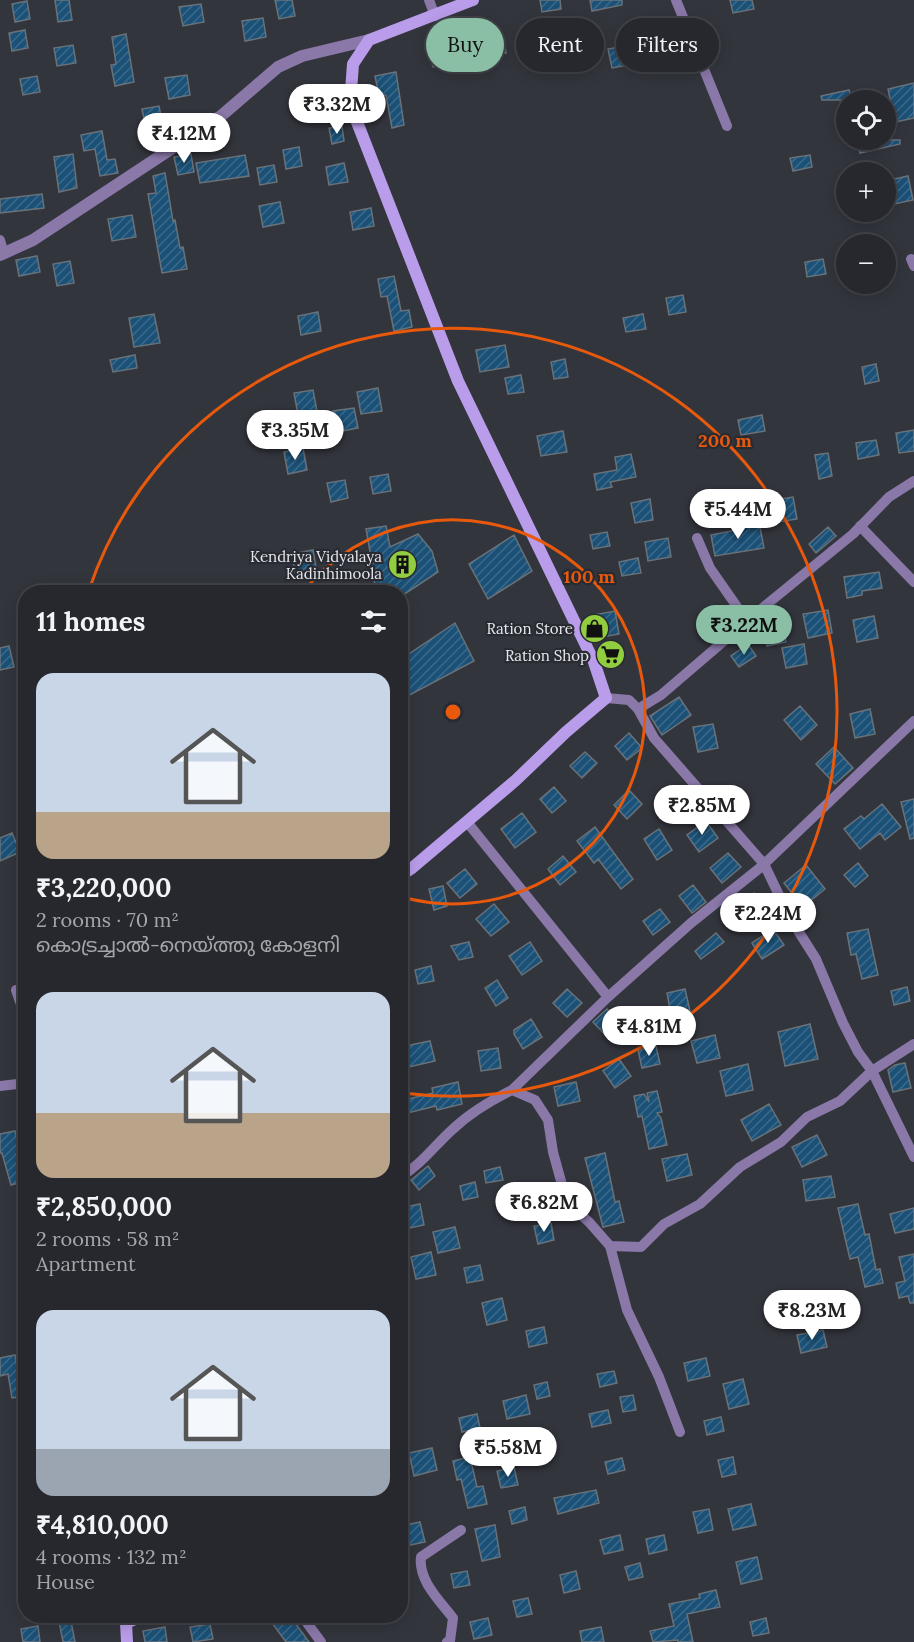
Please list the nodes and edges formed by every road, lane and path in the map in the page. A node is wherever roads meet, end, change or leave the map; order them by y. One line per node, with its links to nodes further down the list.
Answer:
1 (429, 0): 4 (street)
2 (473, 0): 4 (main road)
3 (676, 0): 6 (street)
4 (435, 16): 5 (main road)
5 (369, 40): 8 (street); 14 (main road)
6 (727, 126)
7 (0, 240): 8 (street)
8 (2, 255)
9 (914, 482): 10 (street)
10 (860, 526): 12 (street); 13 (street)
11 (697, 538): 13 (street)
12 (914, 582)
13 (747, 621): 15 (street)
14 (606, 698): 15 (street); 17 (main road)
15 (638, 709): 18 (street)
16 (914, 721): 18 (street)
17 (467, 822): 19 (main road); 22 (street)
18 (764, 864): 22 (street); 24 (street)
19 (408, 871)
20 (16, 990): 21 (street)
21 (18, 996)
22 (608, 997): 27 (street)
23 (914, 1044): 24 (street)
24 (872, 1071): 28 (street); 30 (street)
25 (18, 1084): 26 (street)
26 (0, 1086)
27 (512, 1090): 29 (street); 30 (street)
28 (914, 1157)
29 (408, 1173)
30 (610, 1246): 31 (street)
31 (680, 1432)
32 (461, 1530): 37 (street)
33 (126, 1623): 35 (main road)
34 (307, 1623): 36 (street)
35 (128, 1642)
36 (321, 1642)
37 (447, 1642)

